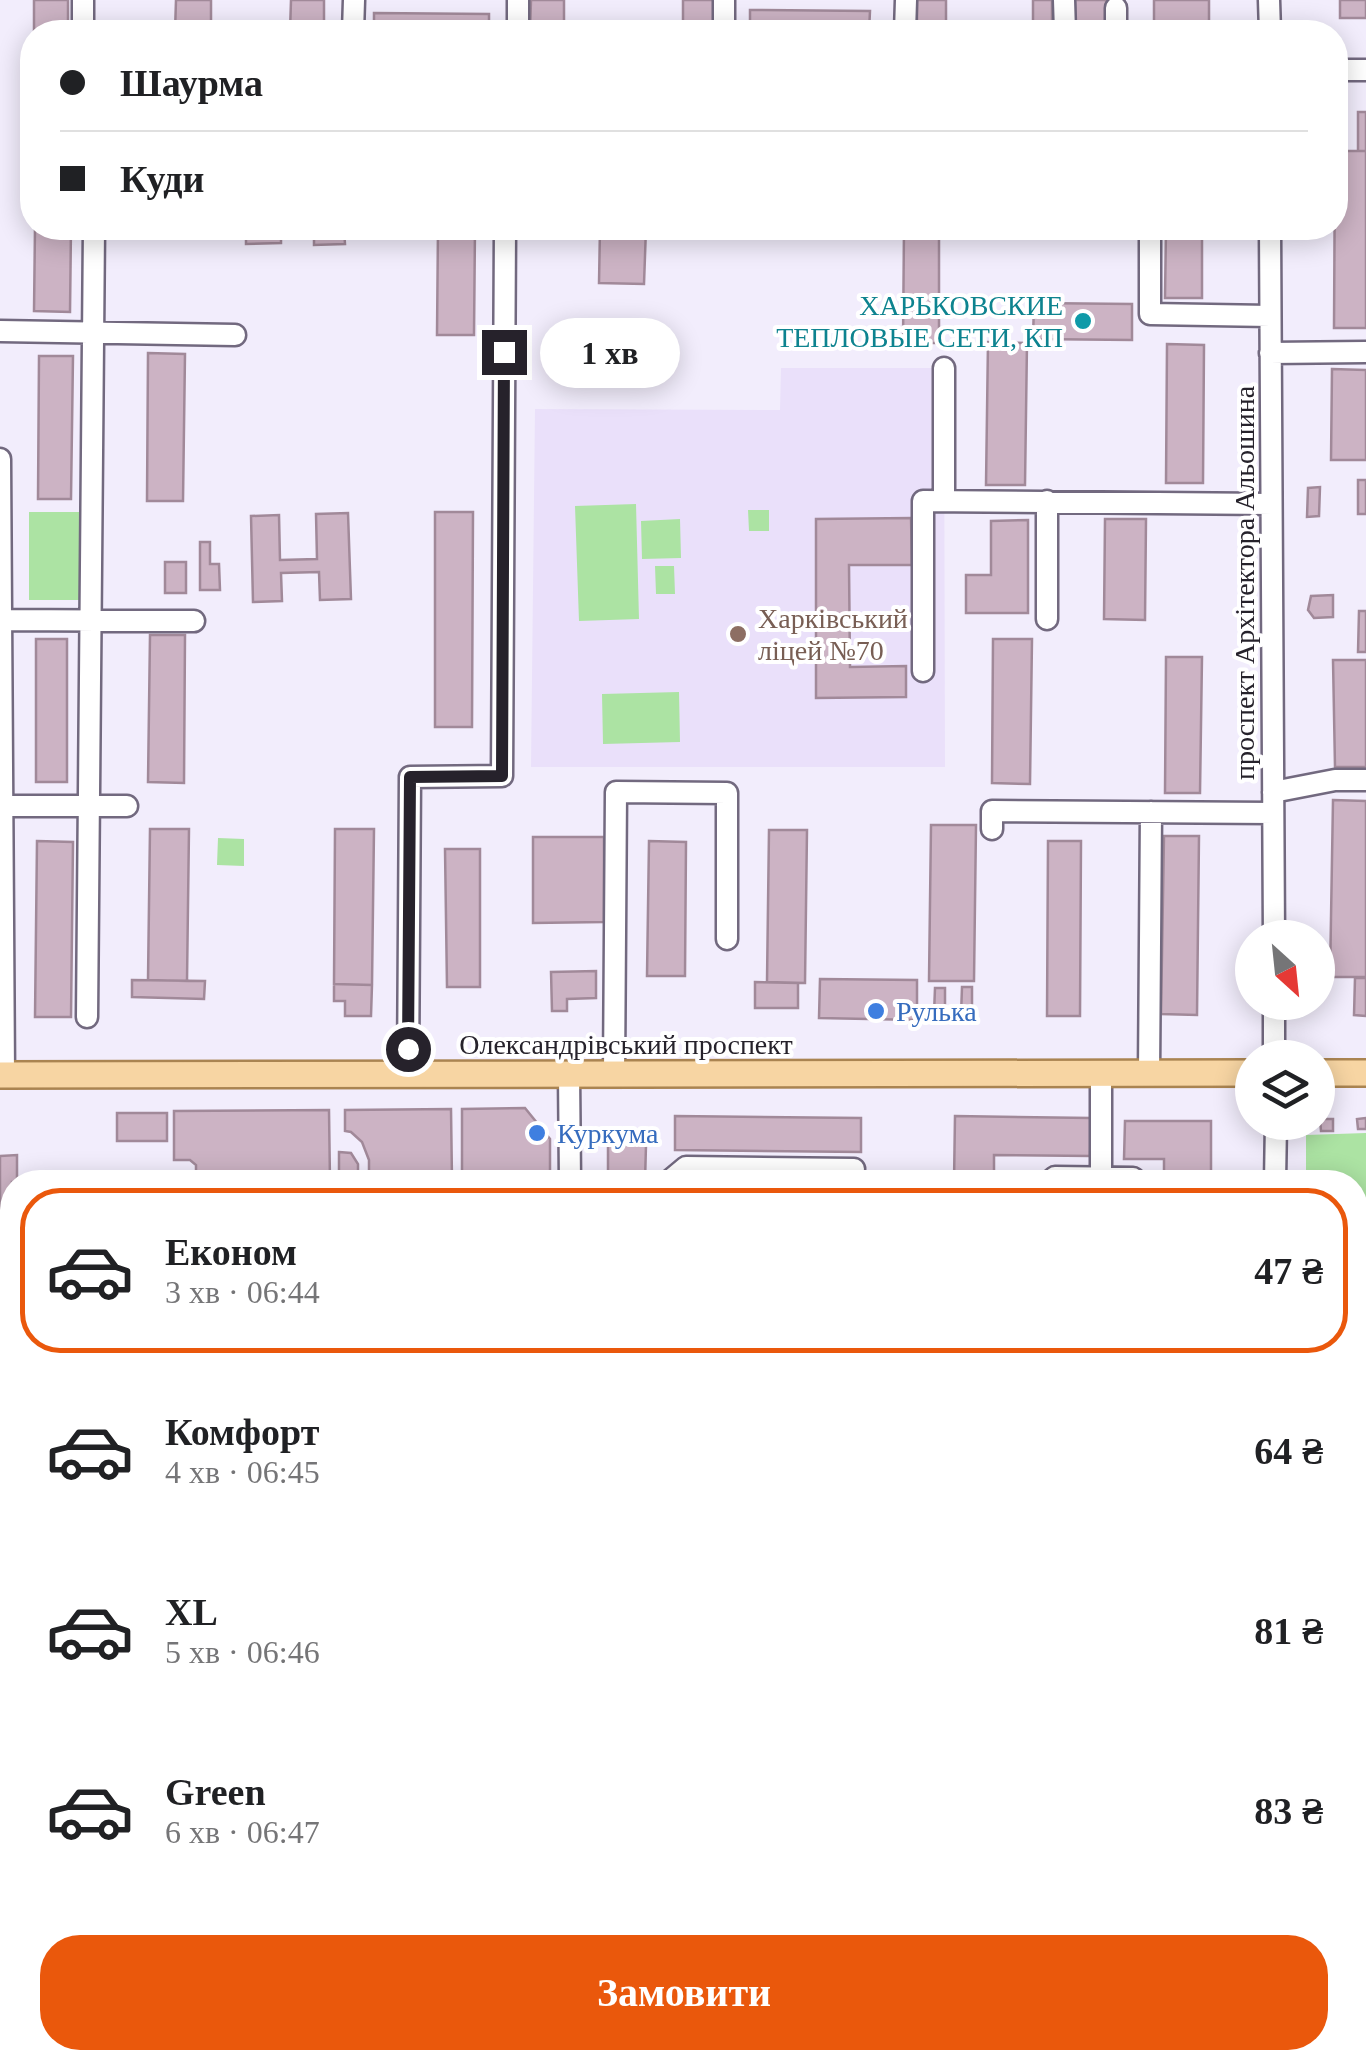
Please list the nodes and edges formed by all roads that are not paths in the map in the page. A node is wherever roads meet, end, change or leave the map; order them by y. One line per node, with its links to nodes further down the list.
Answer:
1 (1116, 8): 2 (street)
2 (1116, 20)
3 (94, 240): 9 (street)
4 (506, 240): 38 (street)
5 (1150, 240): 7 (street)
6 (1270, 240): 7 (street, проспект Архітектора Альошина)
7 (1270, 316): 12 (street, проспект Архітектора Альошина)
8 (0, 331): 9 (street)
9 (94, 332): 10 (street); 18 (street)
10 (235, 335)
11 (1366, 352): 12 (street)
12 (1270, 353): 17 (street, проспект Архітектора Альошина)
13 (944, 368): 15 (street)
14 (0, 458): 20 (street)
15 (944, 501): 16 (street); 22 (street)
16 (1047, 501): 17 (street); 19 (street)
17 (1271, 504): 24 (street, проспект Архітектора Альошина)
18 (90, 619): 20 (street); 21 (street); 26 (street)
19 (1047, 619)
20 (1, 620): 25 (street)
21 (194, 621)
22 (923, 671)
23 (1366, 780): 24 (street)
24 (1273, 803): 28 (street); 30 (street, проспект Архітектора Альошина)
25 (2, 806): 26 (street); 41 (street)
26 (88, 806): 27 (street); 32 (street)
27 (127, 806)
28 (1151, 812): 29 (street); 34 (street)
29 (992, 829)
30 (1274, 920)
31 (727, 939): 40 (street)
32 (87, 1016)
33 (1102, 1073): 34 (main road, Олександрівський проспект); 40 (main road, Олександрівський проспект); 48 (street)
34 (1149, 1073): 35 (main road, Олександрівський проспект)
35 (1235, 1073)
36 (1335, 1073): 37 (main road)
37 (1366, 1073)
38 (408, 1074): 39 (main road, Олександрівський проспект); 41 (main road, Олександрівський проспект)
39 (569, 1074): 40 (main road, Олександрівський проспект); 44 (street)
40 (614, 1074)
41 (2, 1075)
42 (1276, 1140): 49 (street)
43 (854, 1168): 47 (street)
44 (570, 1170)
45 (682, 1170): 46 (street)
46 (714, 1170)
47 (827, 1170)
48 (1100, 1170)
49 (1275, 1170)

